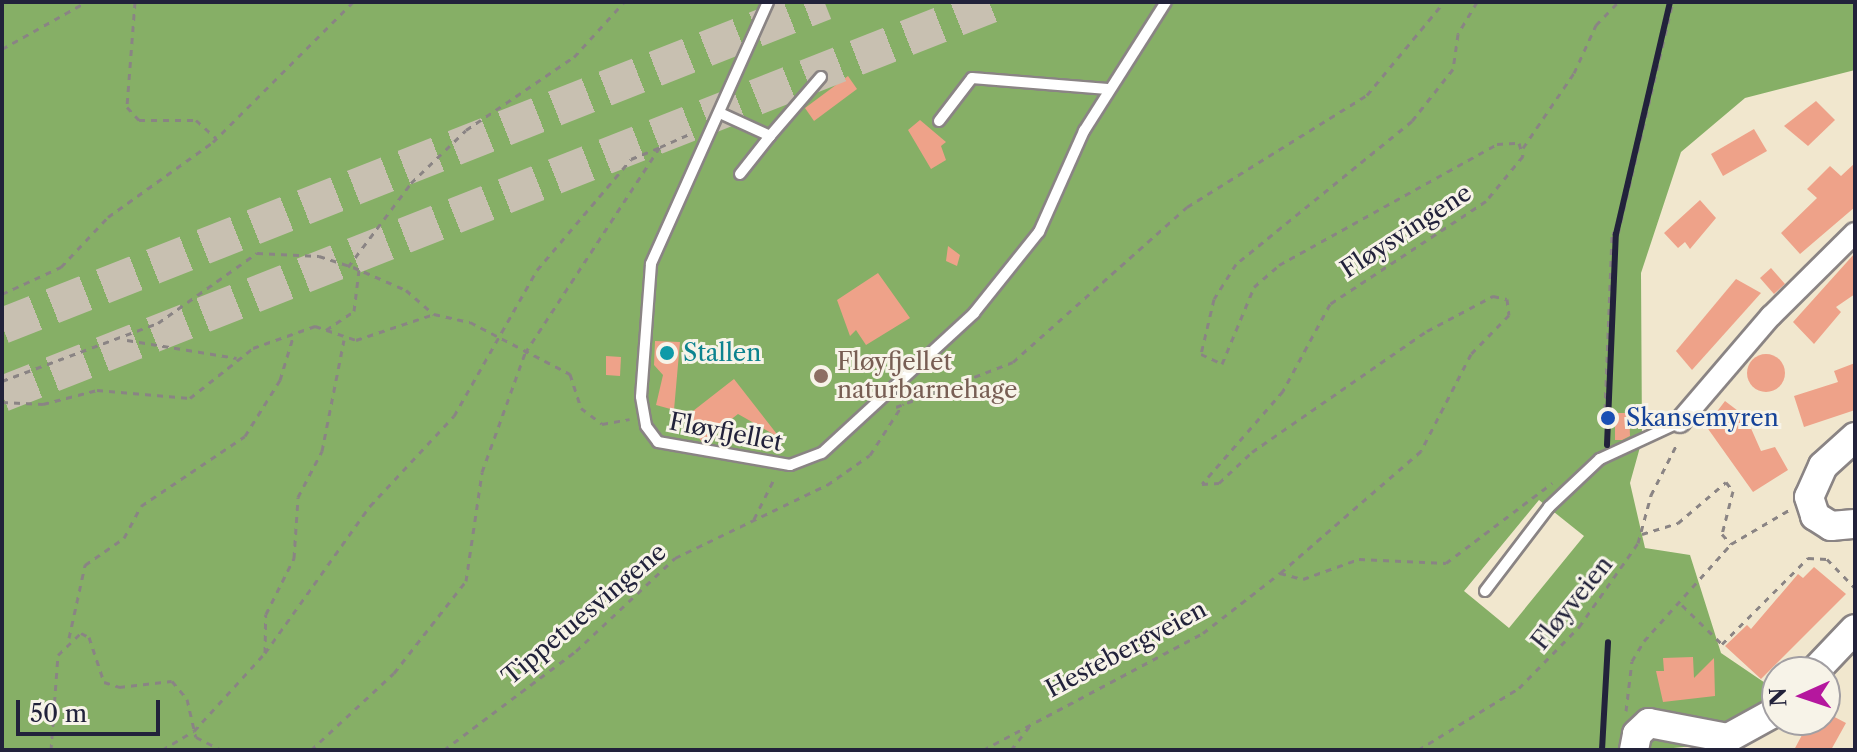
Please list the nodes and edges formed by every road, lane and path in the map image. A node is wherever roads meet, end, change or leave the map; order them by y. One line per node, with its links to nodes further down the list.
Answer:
1 (86, 2): 11 (path)
2 (135, 2): 17 (path)
3 (353, 2): 17 (path)
4 (624, 2): 22 (path)
5 (768, 2): 14 (lane, Fløyfjellet)
6 (1166, 2): 13 (lane, Fløyfjellet)
7 (1444, 2): 35 (path)
8 (1477, 2): 19 (path, Fløysvingene)
9 (1618, 2): 19 (path)
10 (1673, 2): 36 (path)
11 (2, 49)
12 (821, 77): 16 (lane)
13 (1108, 89): 15 (lane); 38 (lane, Fløyfjellet)
14 (720, 118): 16 (lane); 18 (path); 37 (lane, Fløyfjellet)
15 (939, 121)
16 (770, 136): 20 (lane)
17 (216, 138): 24 (path)
18 (660, 147): 28 (path); 31 (path)
19 (1523, 148): 50 (path, Fløysvingene)
20 (740, 174)
21 (1855, 233): 39 (street)
22 (348, 267): 23 (path); 29 (path)
23 (359, 270): 25 (path); 26 (path)
24 (2, 294)
25 (434, 314): 28 (path); 30 (path)
26 (326, 330): 27 (path); 30 (path)
27 (294, 334): 32 (path); 55 (path)
28 (496, 336): 31 (path); 56 (path)
29 (126, 339): 32 (path); 33 (path)
30 (344, 340): 56 (path)
31 (525, 353): 37 (path); 65 (path)
32 (237, 358): 34 (path)
33 (2, 381)
34 (2, 402)
35 (903, 404): 38 (path); 45 (path, Tippetuesvingene)
36 (1605, 410)
37 (643, 414): 41 (lane, Fløyfjellet)
38 (862, 416): 41 (lane, Fløyfjellet)
39 (1680, 422): 48 (path, Fløyveien); 52 (lane)
40 (1855, 437): 44 (street)
41 (774, 464): 45 (path)
42 (2, 474): 47 (path)
43 (1560, 479): 50 (path)
44 (1809, 497): 46 (street); 49 (path)
45 (754, 519): 66 (path, Tippetuesvingene)
46 (1855, 524)
47 (2, 532)
48 (1642, 534): 49 (path); 69 (path, Fløyveien)
49 (1731, 544): 53 (path)
50 (1280, 573): 58 (path, Hestebergveien)
51 (1855, 588): 53 (path)
52 (1485, 591)
53 (1682, 605): 60 (path)
54 (1855, 629): 57 (street)
55 (69, 638): 61 (path); 62 (path)
56 (265, 653): 61 (path)
57 (1829, 656)
58 (1035, 719): 67 (path, Hestebergveien); 68 (path)
59 (1761, 720): 70 (street)
60 (1627, 721)
61 (194, 731): 63 (path); 64 (path)
62 (51, 750)
63 (162, 750)
64 (221, 750)
65 (311, 750)
66 (444, 750)
67 (983, 750)
68 (1011, 750)
69 (1418, 750)
70 (1634, 750)

